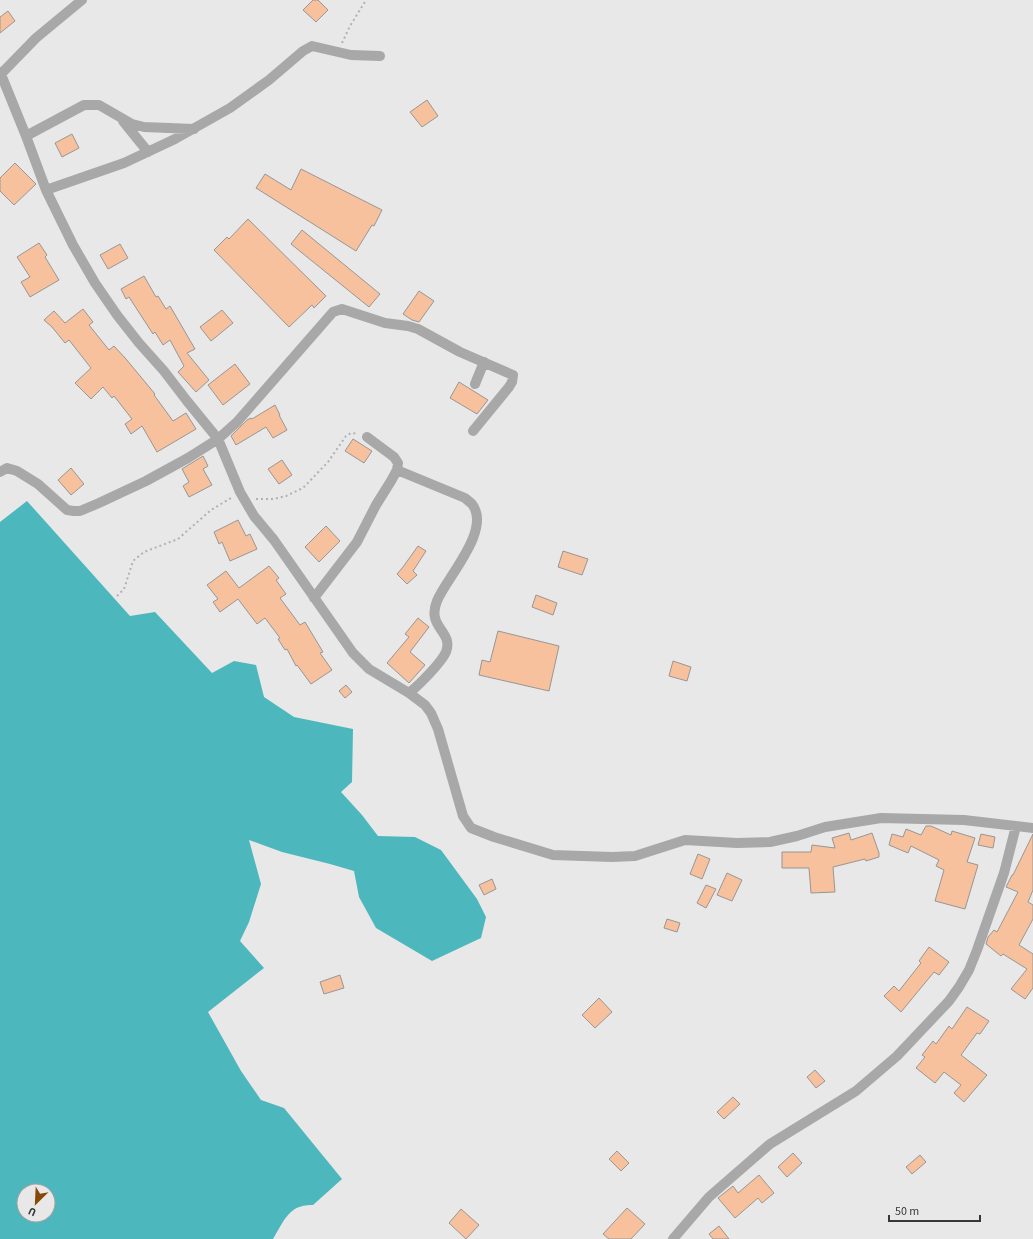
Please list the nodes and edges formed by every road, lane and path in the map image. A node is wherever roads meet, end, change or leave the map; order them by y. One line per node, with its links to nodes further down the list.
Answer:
1 (82, 0): 5 (street)
2 (366, 0): 3 (path)
3 (337, 53): 4 (street); 7 (street)
4 (380, 56)
5 (0, 73): 8 (street)
6 (119, 118): 7 (street); 8 (street); 9 (street)
7 (194, 129): 9 (street)
8 (26, 136): 10 (street)
9 (148, 152): 10 (street)
10 (46, 190): 15 (street)
11 (484, 362): 12 (street); 13 (street); 15 (street)
12 (474, 384)
13 (473, 431)
14 (367, 437): 16 (street); 18 (path)
15 (218, 439): 17 (street); 18 (street)
16 (397, 470): 20 (street); 21 (street)
17 (0, 472)
18 (242, 495): 19 (path); 20 (street)
19 (117, 596)
20 (314, 598): 21 (street)
21 (409, 693): 22 (street)
22 (1016, 826): 23 (street); 24 (street)
23 (1033, 828)
24 (672, 1239)

